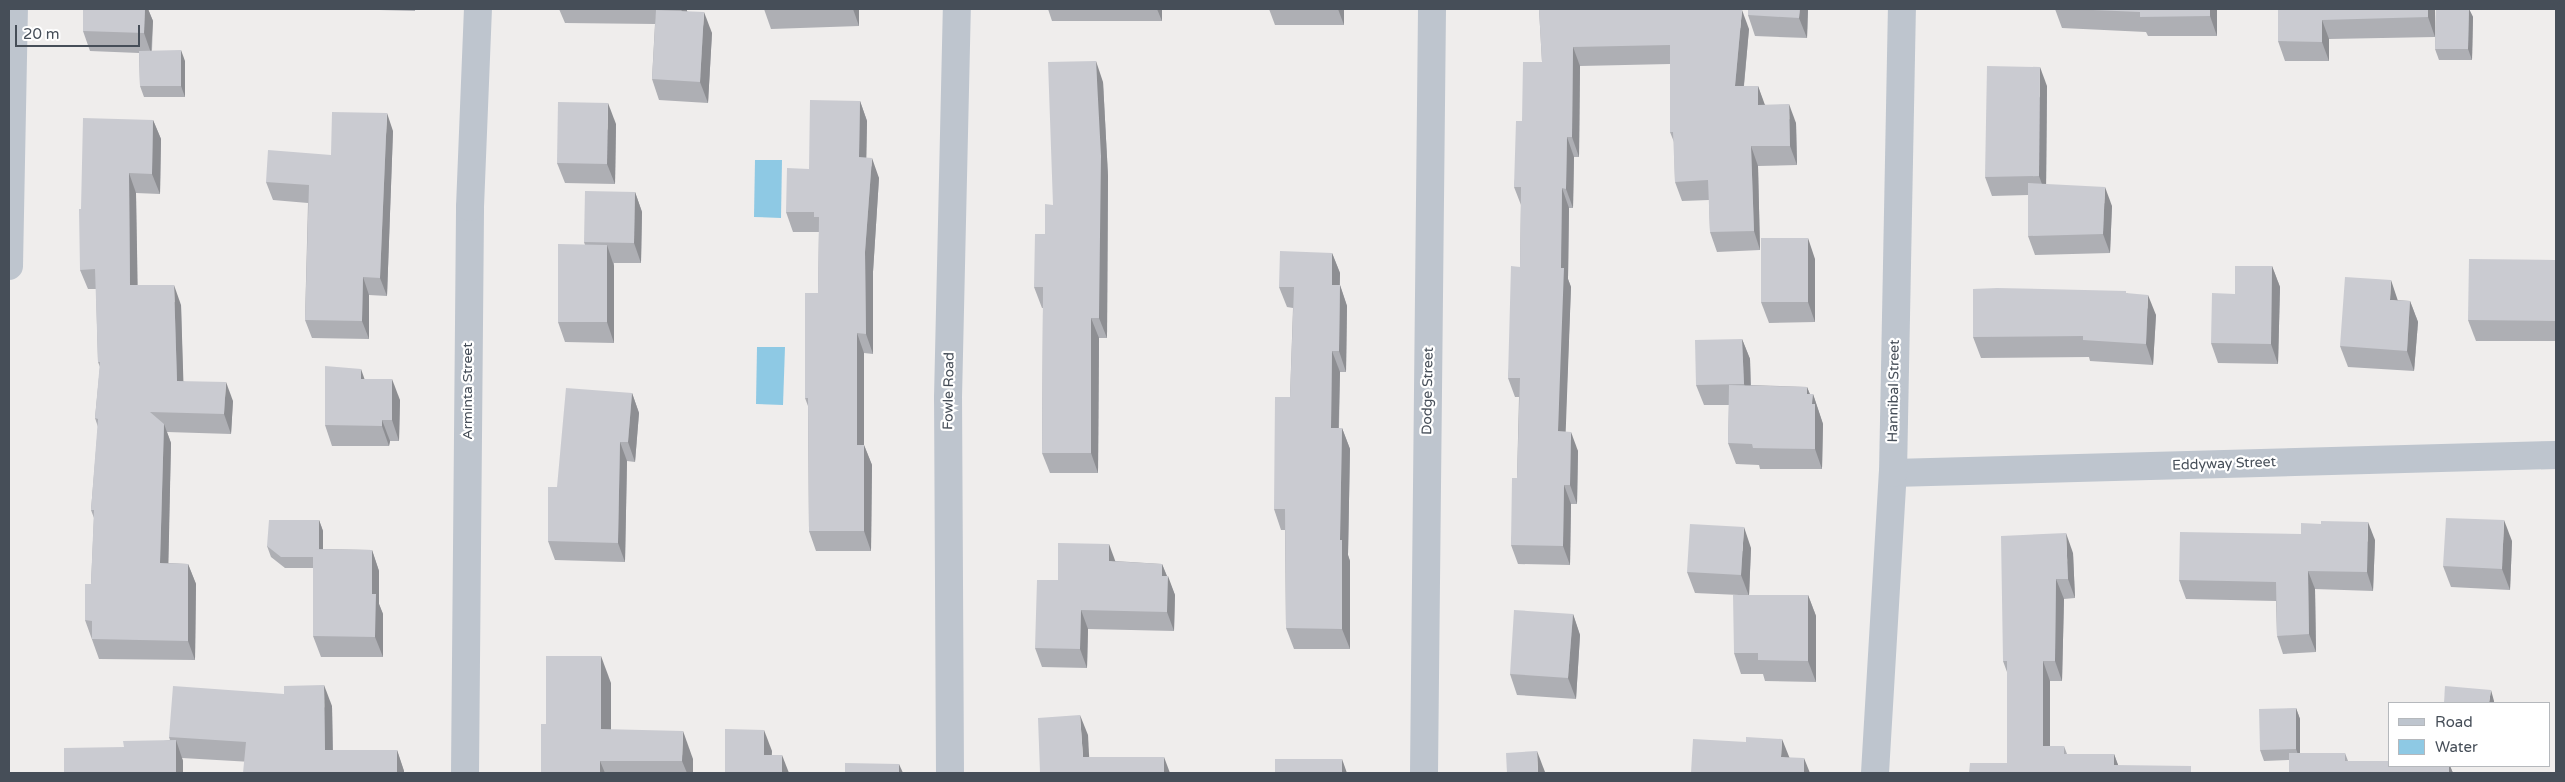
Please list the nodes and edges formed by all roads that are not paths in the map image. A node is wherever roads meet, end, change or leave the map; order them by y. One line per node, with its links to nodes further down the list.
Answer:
1 (14, 9): 6 (street)
2 (478, 9): 9 (street, Arminta Street)
3 (957, 9): 10 (street, Fowle Road)
4 (1432, 9): 11 (street, Dodge Street)
5 (1902, 9): 8 (street, Hannibal Street)
6 (9, 266)
7 (2556, 455): 8 (street, Eddyway Street)
8 (1893, 473): 12 (street, Hannibal Street)
9 (465, 773)
10 (950, 773)
11 (1424, 773)
12 (1875, 773)

